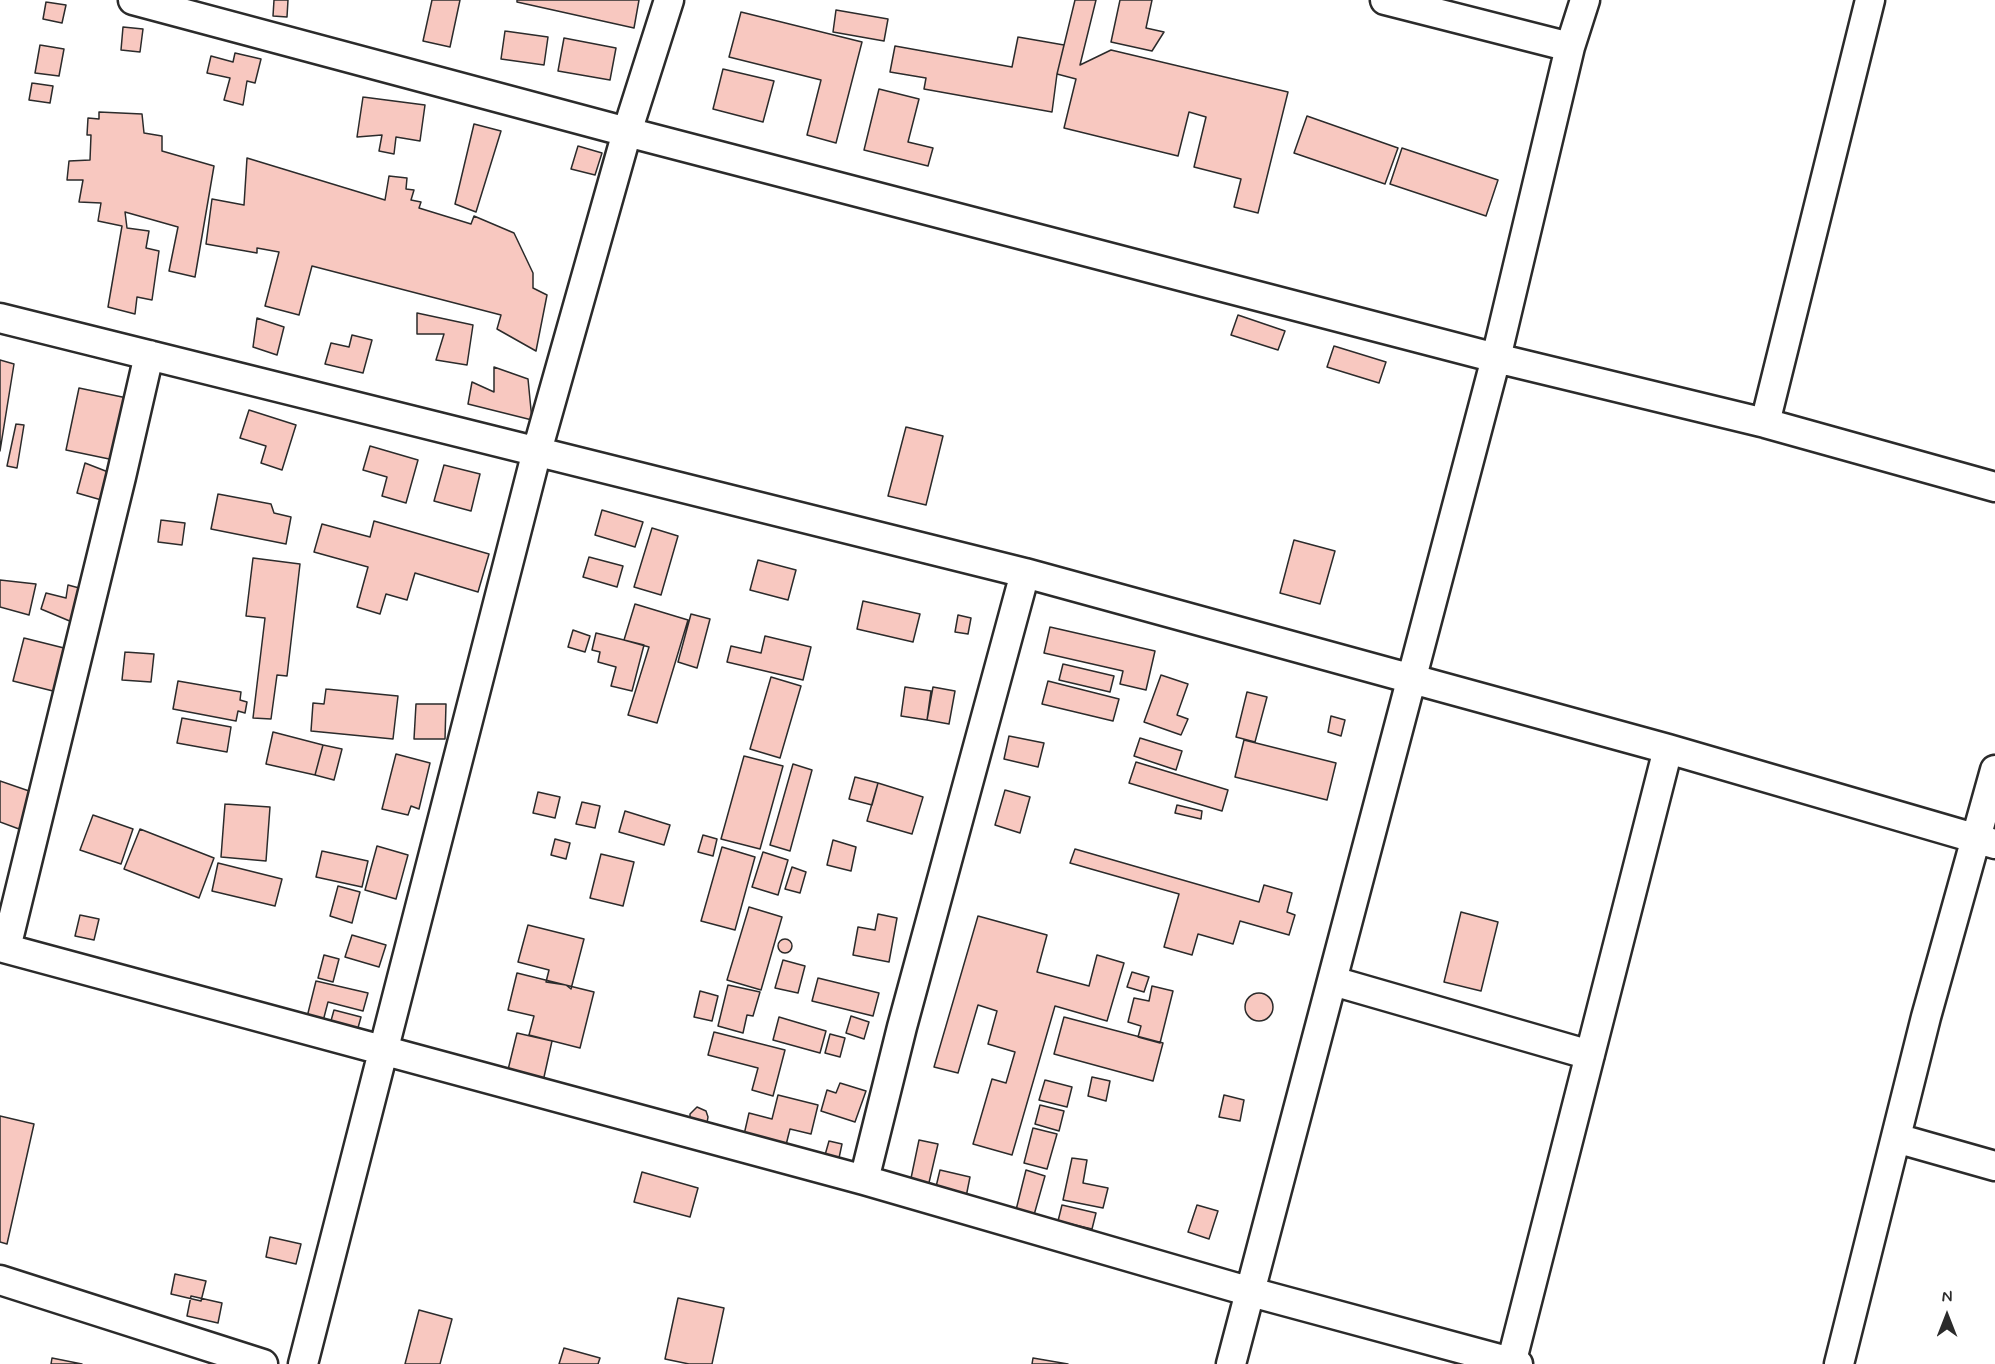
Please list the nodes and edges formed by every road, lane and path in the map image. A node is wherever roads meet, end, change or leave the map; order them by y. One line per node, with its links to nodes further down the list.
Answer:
1 (133, 0): 7 (street)
2 (669, 0): 7 (street)
3 (1385, 0): 6 (street)
4 (1585, 0): 6 (street)
5 (1870, 0): 11 (street)
6 (1570, 47): 10 (street)
7 (627, 132): 10 (street); 12 (street)
8 (0, 318): 9 (street)
9 (149, 355): 12 (street); 19 (street)
10 (1496, 358): 11 (street); 15 (street)
11 (1766, 423): 13 (street)
12 (537, 451): 14 (street); 21 (street)
13 (1995, 487)
14 (1025, 573): 15 (street); 25 (street)
15 (1412, 681): 16 (street); 20 (street)
16 (1668, 749): 18 (street); 22 (street)
17 (1995, 770): 18 (street)
18 (1985, 841): 23 (street)
19 (3, 948): 21 (street)
20 (1333, 981): 22 (street); 27 (street)
21 (383, 1050): 25 (street); 30 (street)
22 (1590, 1055): 28 (street)
23 (1896, 1138): 24 (street); 32 (street)
24 (1995, 1166)
25 (864, 1180): 27 (street)
26 (0, 1280): 29 (street)
27 (1251, 1292): 28 (street); 31 (street)
28 (1514, 1363)
29 (263, 1364)
30 (303, 1364)
31 (1231, 1364)
32 (1839, 1364)

